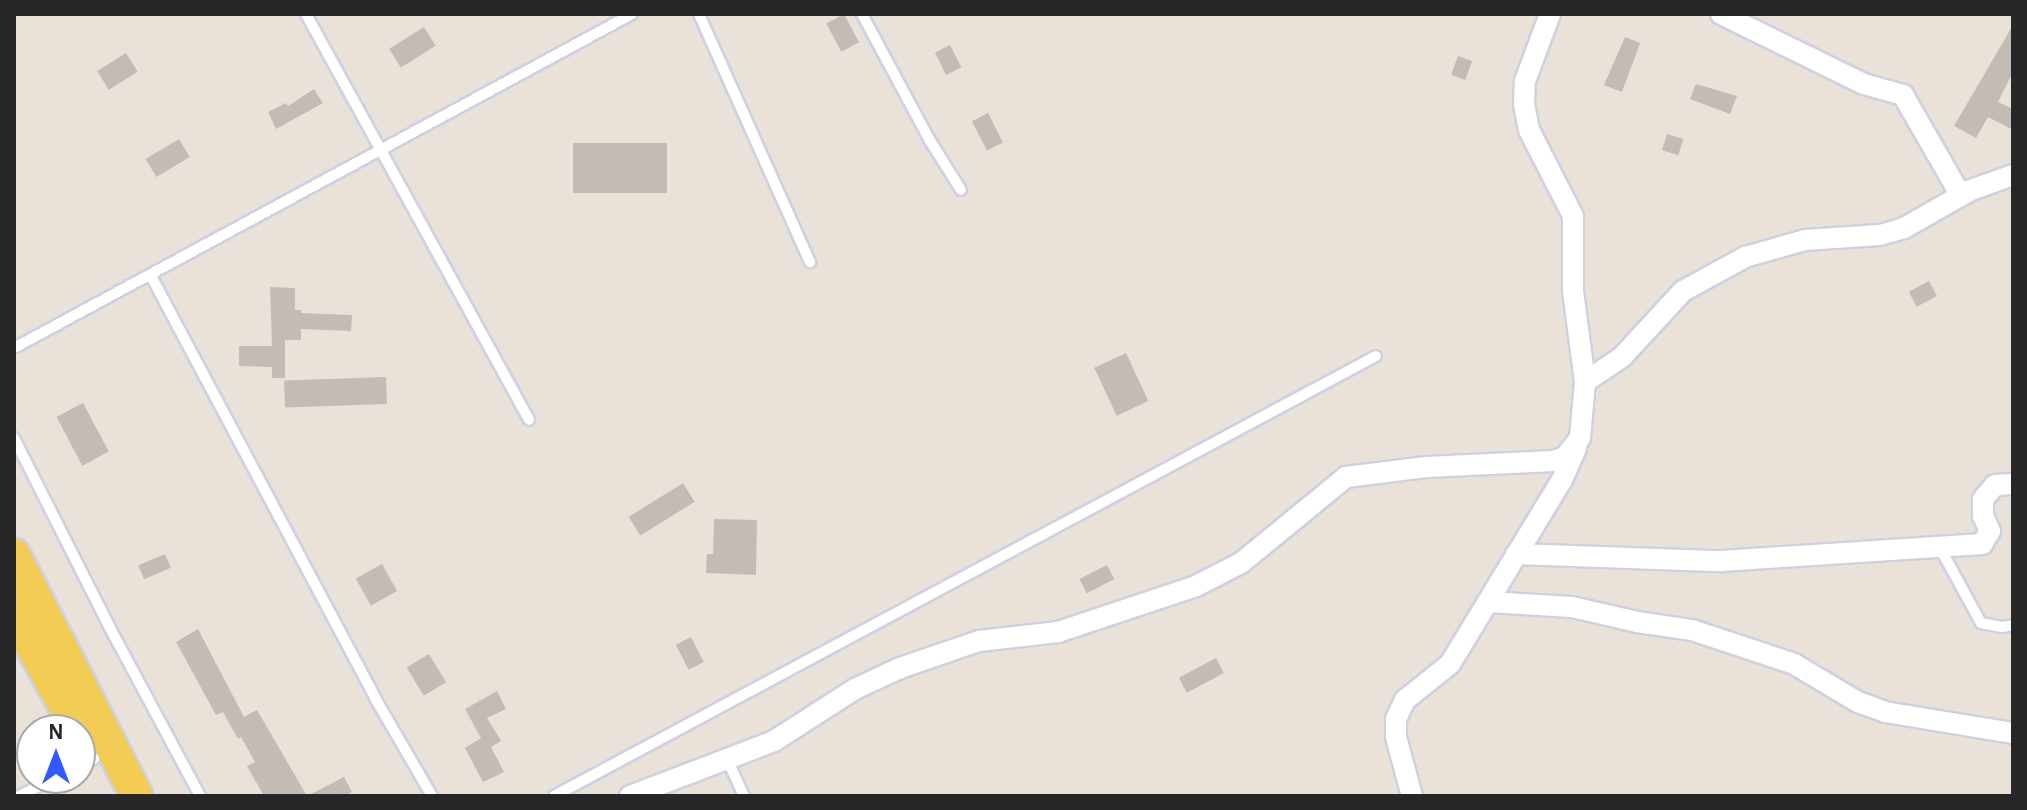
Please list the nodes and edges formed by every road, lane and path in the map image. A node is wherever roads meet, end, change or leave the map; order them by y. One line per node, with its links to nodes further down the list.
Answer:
1 (306, 14): 7 (lane)
2 (632, 14): 7 (lane)
3 (699, 14): 11 (lane)
4 (862, 14): 9 (lane)
5 (1550, 14): 15 (street)
6 (1721, 14): 10 (street)
7 (380, 148): 12 (lane); 16 (lane)
8 (2013, 175): 10 (street)
9 (961, 190)
10 (1961, 196): 15 (street)
11 (810, 262)
12 (151, 276): 13 (lane); 33 (lane)
13 (14, 348)
14 (1376, 356): 34 (lane)
15 (1585, 382): 18 (street)
16 (529, 420)
17 (14, 438): 32 (lane)
18 (1580, 438): 21 (street); 28 (street)
19 (2013, 484): 20 (street)
20 (1939, 547): 21 (street); 25 (lane)
21 (1516, 554): 23 (street)
22 (14, 555): 31 (main road)
23 (1488, 602): 27 (street); 37 (street)
24 (14, 614): 26 (main road)
25 (2013, 625)
26 (66, 714)
27 (2013, 733)
28 (727, 759): 35 (street); 36 (lane)
29 (96, 769): 30 (main road)
30 (112, 796)
31 (137, 796)
32 (200, 796)
33 (432, 796)
34 (554, 796)
35 (630, 796)
36 (744, 796)
37 (1412, 796)

